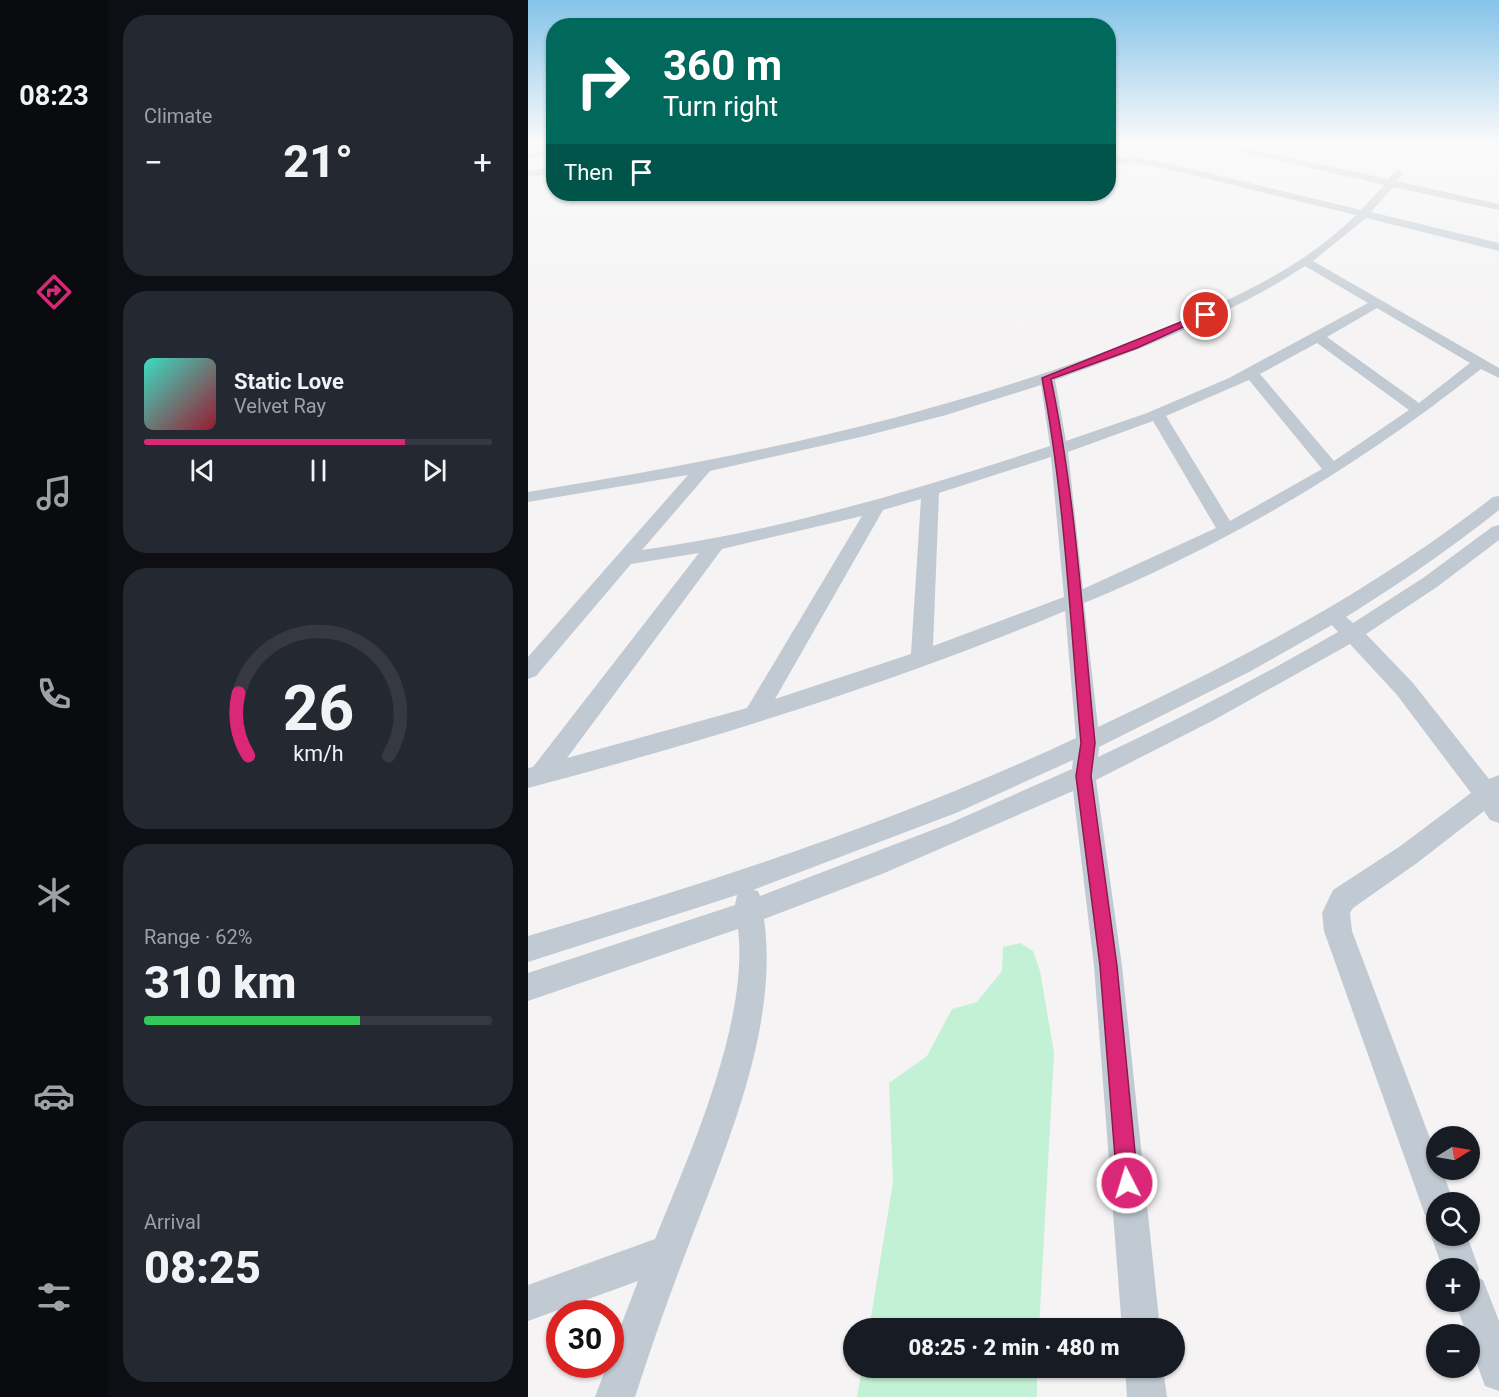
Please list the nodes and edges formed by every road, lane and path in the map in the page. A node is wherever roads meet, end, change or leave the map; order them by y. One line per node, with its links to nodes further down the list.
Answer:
1 (1334, 207): 3 (street)
2 (1368, 207): 3 (street)
3 (1362, 214): 4 (street); 5 (street)
4 (1499, 247)
5 (1305, 261): 6 (street); 11 (street)
6 (1377, 303): 7 (street); 8 (street)
7 (1318, 337): 9 (street); 12 (street)
8 (1480, 363): 10 (street); 12 (street)
9 (1251, 373): 13 (street); 16 (street)
10 (1499, 374)
11 (1047, 378): 14 (street); 15 (street)
12 (1419, 410): 16 (street)
13 (1157, 414): 14 (street); 21 (street)
14 (1059, 449): 17 (street); 25 (street)
15 (705, 466): 18 (street); 24 (street)
16 (1332, 470): 21 (street)
17 (930, 490): 20 (street); 28 (street)
18 (528, 497)
19 (1499, 501): 26 (street)
20 (877, 506): 23 (street); 30 (street)
21 (1226, 530): 25 (street)
22 (1499, 531): 27 (street)
23 (716, 544): 24 (street); 32 (street)
24 (625, 560): 29 (street)
25 (1073, 601): 28 (street); 31 (street)
26 (1332, 615): 27 (street); 31 (street)
27 (1352, 633): 33 (street); 34 (street)
28 (922, 658): 30 (street)
29 (528, 671)
30 (755, 714): 32 (street)
31 (1088, 743): 33 (street); 35 (street)
32 (535, 776)
33 (1083, 776): 36 (street); 43 (street)
34 (1495, 798): 39 (street)
35 (744, 881): 36 (street); 37 (street)
36 (751, 912): 38 (street); 40 (street)
37 (528, 950)
38 (528, 987)
39 (1433, 1192)
40 (668, 1252): 41 (street); 46 (street)
41 (528, 1303)
42 (1477, 1312): 44 (street)
43 (1140, 1318)
44 (1499, 1372)
45 (1145, 1378): 47 (street)
46 (615, 1397)
47 (1147, 1397)

